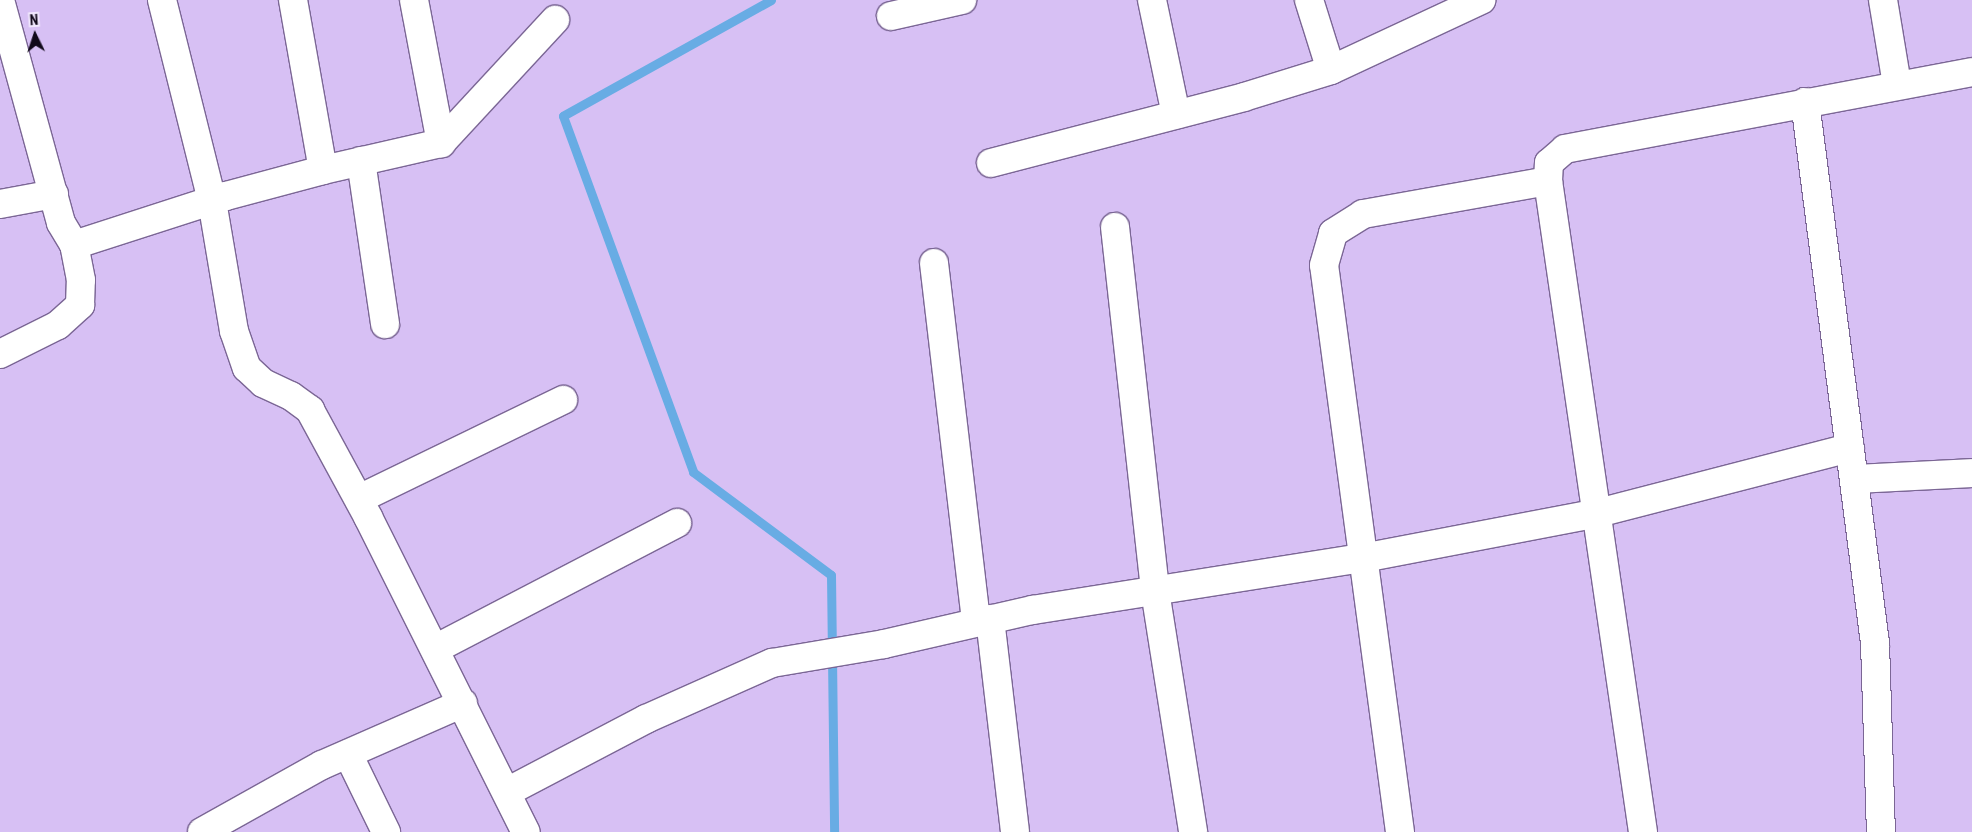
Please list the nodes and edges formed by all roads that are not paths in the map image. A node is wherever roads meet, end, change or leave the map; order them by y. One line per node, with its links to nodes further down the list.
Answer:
1 (0, 0): 13 (street)
2 (162, 0): 25 (street)
3 (293, 0): 22 (street)
4 (414, 0): 19 (street)
5 (962, 0): 11 (street)
6 (1152, 0): 18 (street)
7 (1309, 0): 14 (street)
8 (1481, 0): 10 (street)
9 (1883, 0): 16 (street)
10 (1436, 10): 14 (street)
11 (891, 16)
12 (555, 20): 19 (street)
13 (6, 47): 24 (street)
14 (1332, 70): 18 (street)
15 (1972, 72): 16 (street)
16 (1897, 86): 17 (street)
17 (1805, 102): 23 (street); 33 (street)
18 (1176, 114): 21 (street)
19 (441, 142): 20 (street)
20 (361, 161): 22 (street); 30 (street)
21 (991, 163)
22 (323, 170): 25 (street)
23 (1548, 181): 37 (street); 39 (street)
24 (54, 194): 26 (street); 28 (street)
25 (212, 201): 28 (street); 36 (street)
26 (0, 204)
27 (1115, 227): 40 (street)
28 (74, 246): 31 (street)
29 (934, 262): 41 (street)
30 (385, 324)
31 (0, 354)
32 (563, 400): 36 (street)
33 (1850, 448): 35 (street); 37 (street)
34 (1972, 473): 35 (street)
35 (1855, 479): 53 (street)
36 (358, 499): 42 (street)
37 (1598, 513): 39 (street); 52 (street)
38 (677, 523): 42 (street)
39 (1363, 558): 40 (street); 51 (street)
40 (1155, 591): 41 (street); 50 (street)
41 (983, 621): 45 (street); 49 (street)
42 (435, 649): 43 (street)
43 (463, 703): 44 (street); 45 (street)
44 (348, 754): 46 (street); 47 (street)
45 (507, 792): 48 (street)
46 (202, 832)
47 (386, 832)
48 (526, 832)
49 (1016, 832)
50 (1193, 832)
51 (1400, 832)
52 (1644, 832)
53 (1882, 832)

